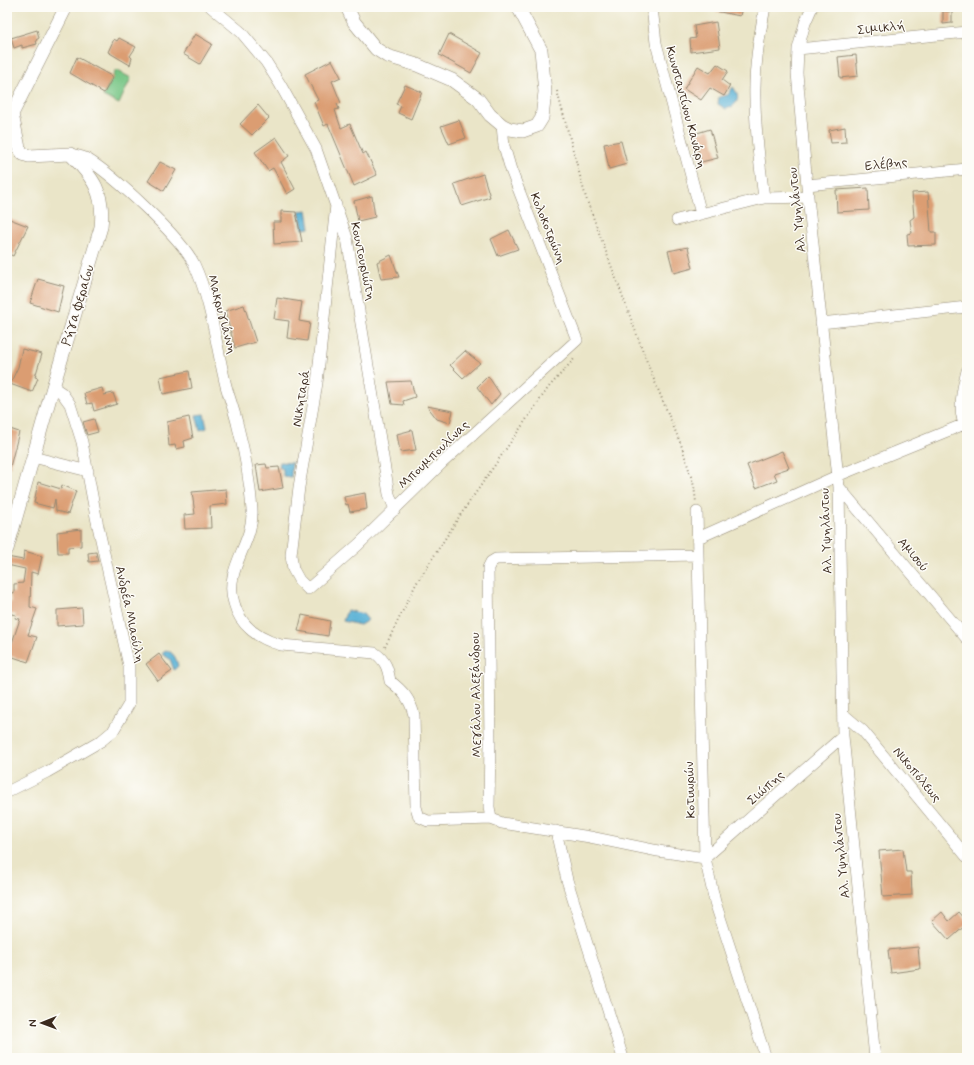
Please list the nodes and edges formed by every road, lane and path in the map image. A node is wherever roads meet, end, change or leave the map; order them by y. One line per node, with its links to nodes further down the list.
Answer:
1 (66, 7): 11 (street)
2 (211, 7): 17 (street, Κουντουριώτη)
3 (347, 7): 12 (street)
4 (518, 7): 12 (street)
5 (652, 7): 18 (street, Κωνσταντίνου Κανάρη)
6 (765, 7): 16 (street)
7 (812, 7): 9 (street, Αλ. Υψηλάντου)
8 (967, 32): 9 (street, Σιμικλή)
9 (798, 49): 15 (street, Αλ. Υψηλάντου)
10 (556, 85): 31 (path)
11 (10, 119): 13 (street)
12 (502, 125): 22 (street, Κολοκοτρώνη)
13 (70, 154): 24 (street, Ρήγα Φεραίου); 37 (street, Μακρυγιάννη)
14 (967, 169): 15 (street, Ελέβης)
15 (808, 191): 16 (street, Ελέβης); 21 (street, Αλ. Υψηλάντου)
16 (764, 198): 18 (street, Ελέβης)
17 (336, 205): 30 (street, Κουντουριώτη); 35 (street, Νικηταρά)
18 (701, 214): 19 (street, Ελέβης)
19 (677, 220)
20 (967, 307): 21 (street)
21 (821, 323): 28 (street, Αλ. Υψηλάντου)
22 (577, 340): 30 (street, Μπουμπουλίνας); 37 (path)
23 (967, 371): 25 (street)
24 (53, 387): 26 (street, Ρήγα Φεραίου); 27 (street, Ανδρέα Μιαούλη)
25 (966, 425): 28 (street)
26 (33, 457): 27 (street); 33 (street, Ρήγα Φεραίου)
27 (88, 471): 40 (street, Ανδρέα Μιαούλη)
28 (837, 476): 29 (street, Αλ. Υψηλάντου); 32 (street)
29 (839, 487): 36 (street, Αμισού); 38 (street, Αλ. Υψηλάντου)
30 (396, 510): 35 (street, Μπουμπουλίνας)
31 (697, 512): 32 (street, Κοτυωρών)
32 (698, 538): 34 (street, Κοτυωρών)
33 (7, 549)
34 (698, 555): 41 (street, Μεγάλου Αλεξάνδρου); 44 (street, Κοτυωρών)
35 (308, 588)
36 (967, 639)
37 (375, 653): 41 (street)
38 (843, 714): 39 (street, Αλ. Υψηλάντου); 43 (street, Νικοπόλεως)
39 (843, 736): 44 (street, Σιώπης); 47 (street, Αλ. Υψηλάντου)
40 (7, 792)
41 (491, 819): 42 (street)
42 (556, 831): 44 (street); 45 (street)
43 (967, 857)
44 (705, 858): 46 (street, Κοτυωρών)
45 (623, 1058)
46 (766, 1058)
47 (875, 1058)

